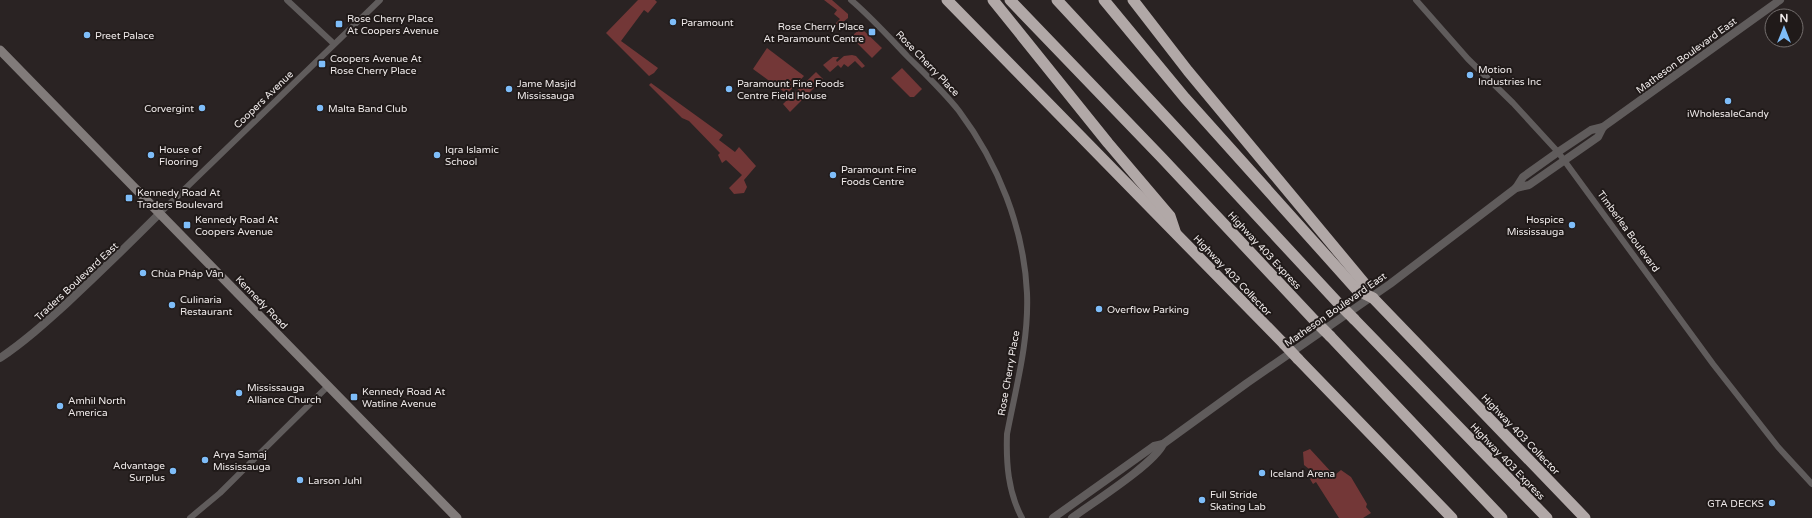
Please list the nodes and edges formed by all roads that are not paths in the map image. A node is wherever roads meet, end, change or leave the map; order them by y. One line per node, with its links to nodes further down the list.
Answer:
1 (287, 0): 13 (street)
2 (380, 0): 13 (street)
3 (851, 0): 29 (street, Rose Cherry Place)
4 (947, 0): 14 (highway)
5 (958, 0): 14 (highway)
6 (993, 0): 21 (highway)
7 (1010, 0): 33 (highway, Highway 403 Express, bridge)
8 (1057, 0): 34 (highway, Highway 403 Express, bridge)
9 (1104, 0): 22 (highway)
10 (1133, 0): 22 (highway)
11 (1416, 0): 17 (street, Timberlea Boulevard)
12 (1780, 0): 16 (street, Matheson Boulevard East)
13 (333, 43): 20 (street, Coopers Avenue)
14 (996, 49): 21 (highway, Highway 403 Collector)
15 (0, 50): 20 (main road, Kennedy Road)
16 (1603, 127): 17 (street, Matheson Boulevard East); 18 (street, Matheson Boulevard East)
17 (1558, 152): 18 (street, Timberlea Boulevard); 19 (street, Matheson Boulevard East)
18 (1564, 160): 19 (street, Matheson Boulevard East); 26 (street, Timberlea Boulevard)
19 (1516, 188): 25 (street, Matheson Boulevard East)
20 (160, 213): 23 (street, Traders Boulevard East); 24 (main road, Kennedy Road)
21 (1175, 232): 32 (highway, Highway 403 Collector, bridge)
22 (1361, 287): 35 (highway, Highway 403 Collector, bridge)
23 (0, 358)
24 (328, 386): 27 (street); 28 (main road, Kennedy Road)
25 (1163, 444): 30 (street, Matheson Boulevard East); 31 (street, Matheson Boulevard East)
26 (1812, 484)
27 (190, 518)
28 (457, 518)
29 (1022, 518)
30 (1053, 518)
31 (1072, 518)
32 (1452, 518)
33 (1502, 518)
34 (1547, 518)
35 (1585, 518)

